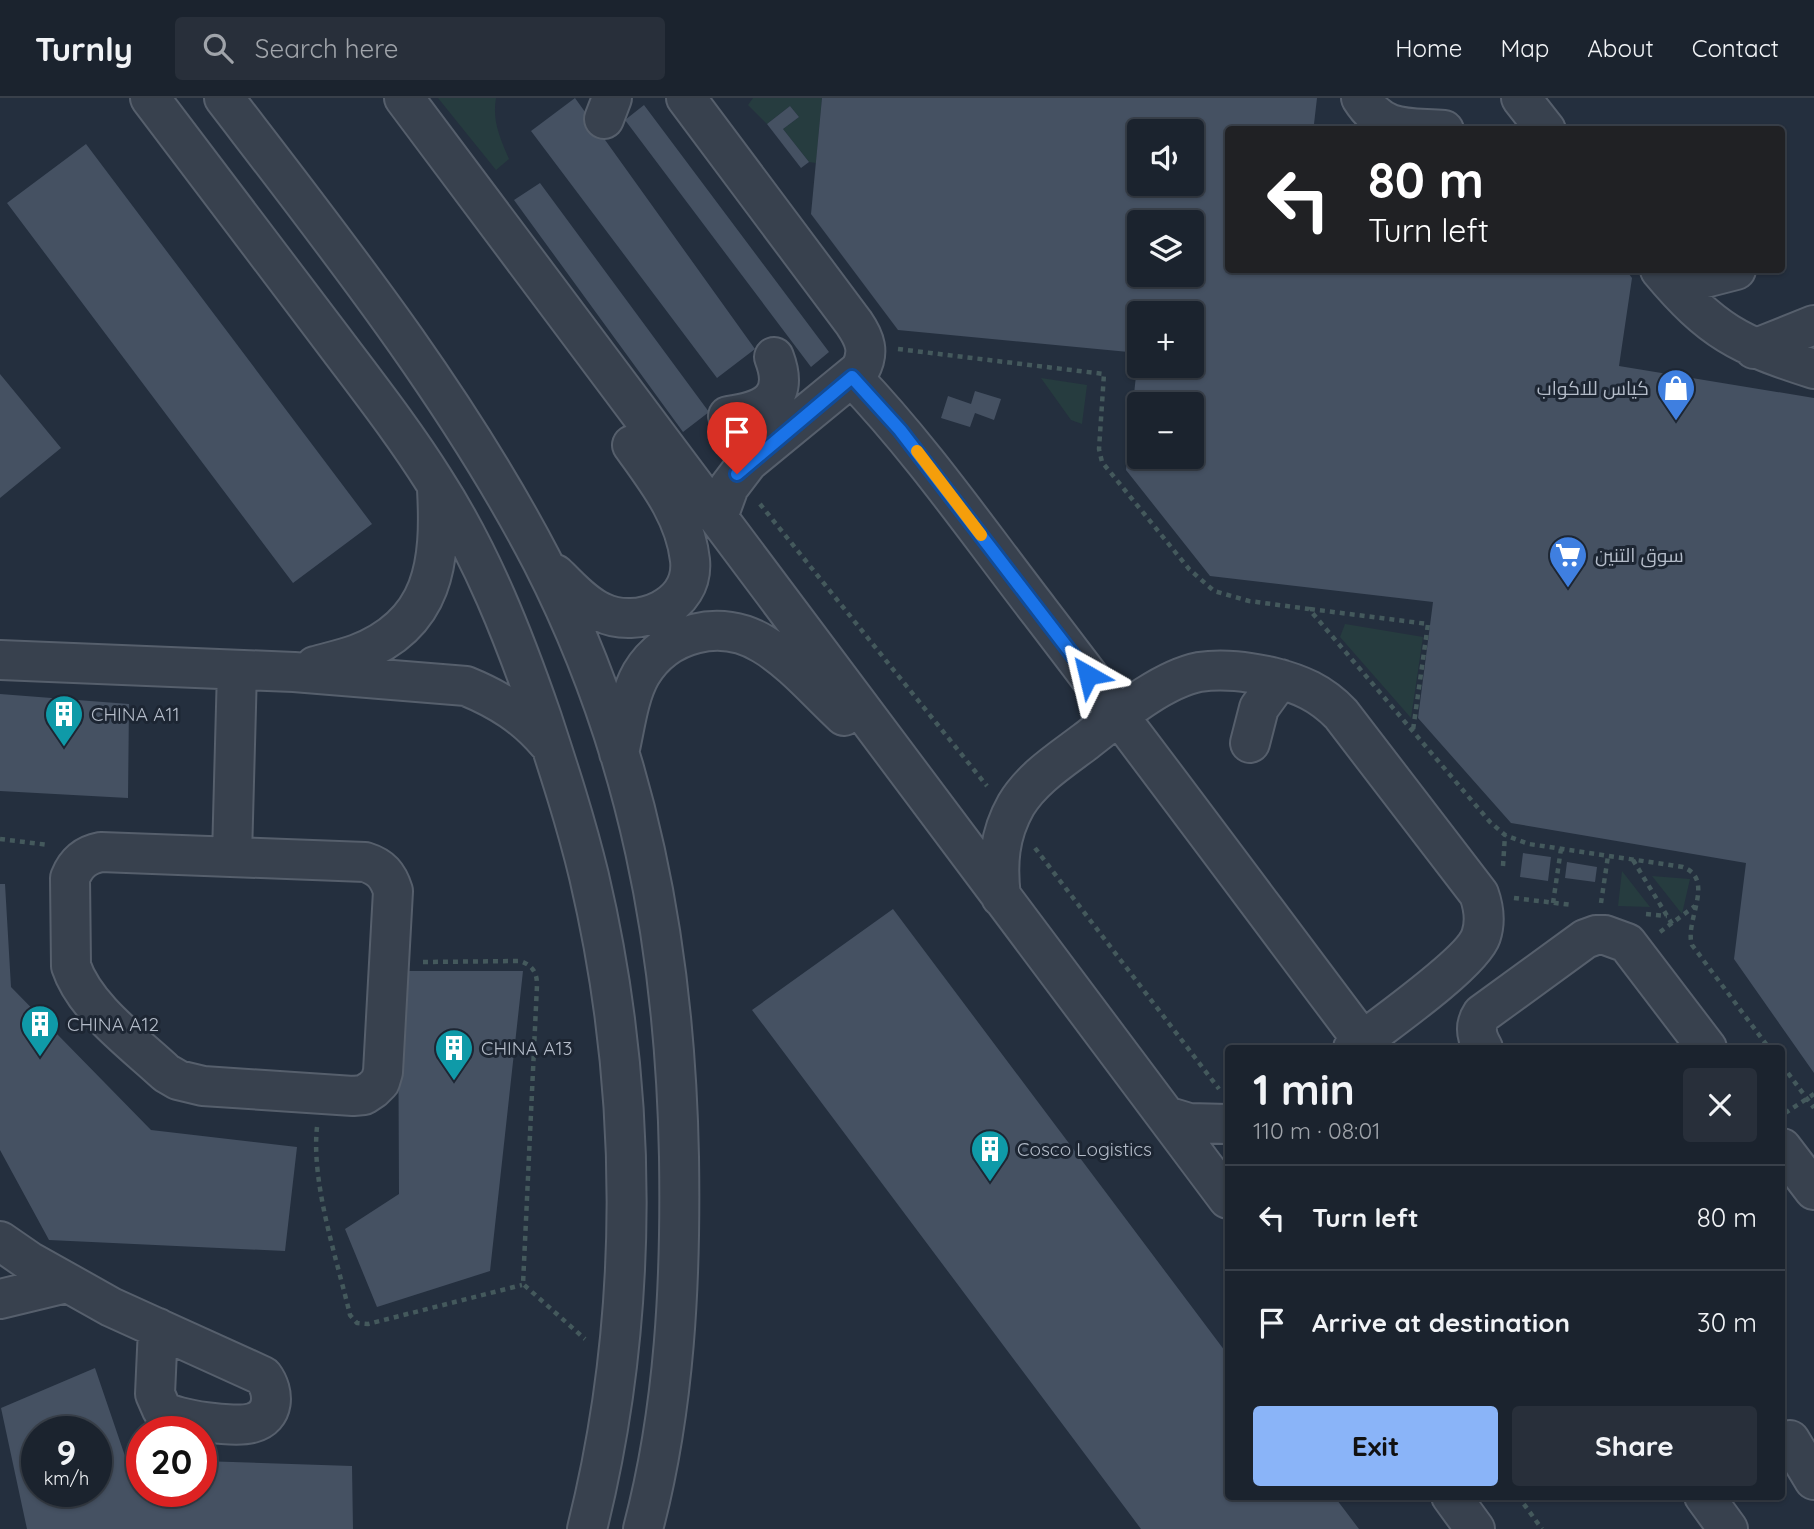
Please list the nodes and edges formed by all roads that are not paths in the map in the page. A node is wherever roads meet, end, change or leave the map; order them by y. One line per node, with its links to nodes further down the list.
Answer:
1 (150, 98): 17 (street)
2 (224, 98): 19 (street)
3 (378, 98): 19 (street)
4 (404, 98): 18 (street)
5 (686, 98): 15 (street)
6 (1361, 98): 8 (street)
7 (1521, 98): 9 (street)
8 (1410, 126)
9 (1543, 126)
10 (1663, 273): 11 (street); 13 (street)
11 (1724, 273)
12 (1814, 325): 13 (street)
13 (1754, 349): 14 (street)
14 (1814, 369)
15 (848, 374): 16 (street); 18 (street); 24 (street)
16 (728, 416)
17 (436, 483): 22 (street); 26 (street)
18 (718, 517): 28 (street)
19 (541, 560): 27 (street)
20 (0, 660): 21 (street)
21 (237, 670): 22 (street); 29 (street)
22 (294, 672): 26 (street)
23 (1280, 679): 24 (street); 25 (street); 31 (street)
24 (1119, 716): 30 (street); 33 (street)
25 (1250, 743)
26 (551, 747): 49 (street)
27 (619, 752): 28 (street); 50 (street)
28 (919, 786): 30 (street)
29 (232, 856): 29 (street)
30 (1001, 897): 36 (street)
31 (1445, 975): 32 (street); 34 (street)
32 (1480, 1035): 35 (street)
33 (1360, 1045)
34 (1362, 1045)
35 (1705, 1045)
36 (1166, 1116): 37 (street); 40 (street)
37 (1225, 1124)
38 (1785, 1152): 39 (street)
39 (1814, 1190)
40 (1225, 1195)
41 (0, 1241): 42 (street)
42 (66, 1283): 43 (street); 44 (street)
43 (0, 1299)
44 (158, 1328)
45 (1795, 1435): 46 (street)
46 (1814, 1480)
47 (1454, 1500): 51 (street)
48 (1707, 1500): 52 (street)
49 (587, 1529)
50 (643, 1529)
51 (1475, 1529)
52 (1728, 1529)

